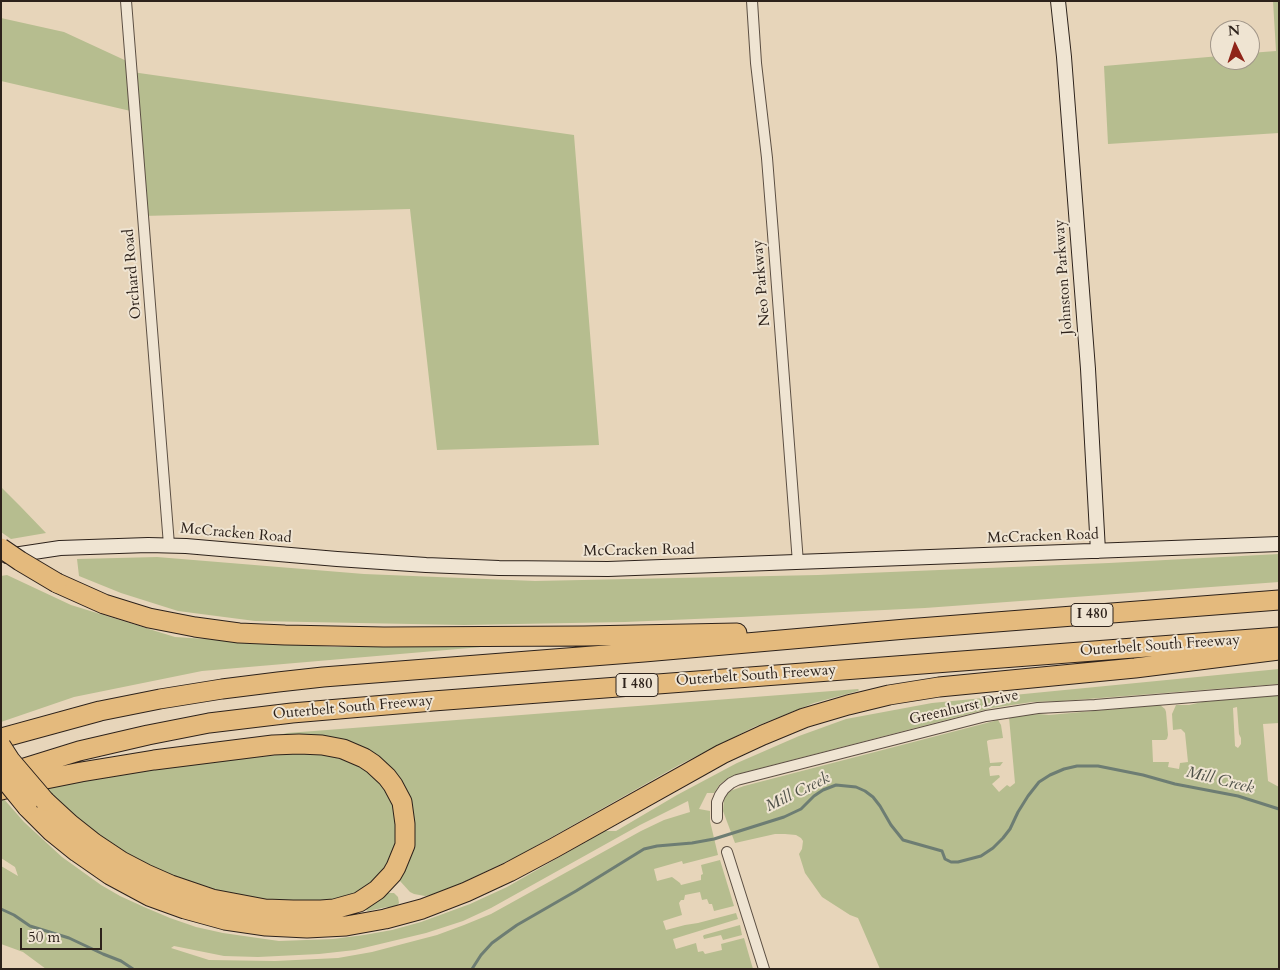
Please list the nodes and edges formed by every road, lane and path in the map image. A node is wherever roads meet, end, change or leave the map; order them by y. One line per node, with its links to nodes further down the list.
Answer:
1 (126, 1): 5 (street, Orchard Road)
2 (752, 1): 9 (street, Neo Parkway)
3 (1058, 1): 7 (street, Johnston Parkway)
4 (1279, 544): 7 (street, McCracken Road)
5 (169, 545): 8 (street, McCracken Road); 9 (street, McCracken Road)
6 (1, 548): 11 (highway, bridge)
7 (1098, 551): 9 (street, McCracken Road)
8 (1, 557)
9 (798, 563)
10 (1279, 600): 11 (highway, I 480)
11 (906, 630): 15 (highway, I 480)
12 (1279, 637): 17 (highway, Outerbelt South Freeway / I 480)
13 (1279, 650): 17 (highway, bridge)
14 (1279, 690): 19 (street, Greenhurst Drive)
15 (1, 738)
16 (1, 746): 18 (highway, bridge)
17 (1, 775)
18 (1, 790)
19 (717, 818)
20 (727, 852): 21 (street)
21 (764, 969)

